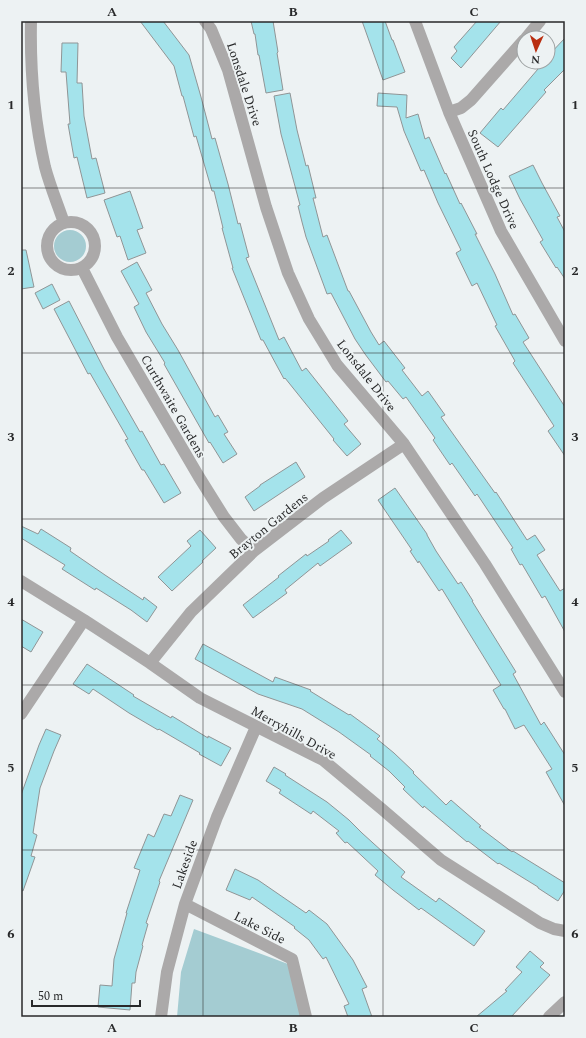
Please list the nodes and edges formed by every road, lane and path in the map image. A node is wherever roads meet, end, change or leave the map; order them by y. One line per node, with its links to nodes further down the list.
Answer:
1 (31, 21): 8 (street)
2 (205, 21): 11 (street, Lonsdale Drive)
3 (415, 21): 7 (street, South Lodge Drive)
4 (540, 21): 5 (street)
5 (532, 30)
6 (516, 49): 7 (street)
7 (449, 112): 10 (street, South Lodge Drive)
8 (64, 223): 9 (street); 9 (street)
9 (82, 268): 12 (street, Curthwaite Gardens)
10 (565, 341)
11 (404, 444): 12 (street, Brayton Gardens); 16 (street, Lonsdale Drive)
12 (254, 551): 15 (street, Brayton Gardens)
13 (21, 581): 14 (street, Merryhills Drive)
14 (84, 620): 15 (street, Merryhills Drive); 17 (street)
15 (150, 663): 18 (street, Merryhills Drive)
16 (565, 692)
17 (21, 714)
18 (256, 727): 19 (street, Lakeside); 20 (street, Merryhills Drive)
19 (185, 904): 22 (street, Lakeside); 23 (street, Lake Side)
20 (565, 931)
21 (565, 1002): 24 (street)
22 (161, 1017)
23 (306, 1017)
24 (549, 1017)

